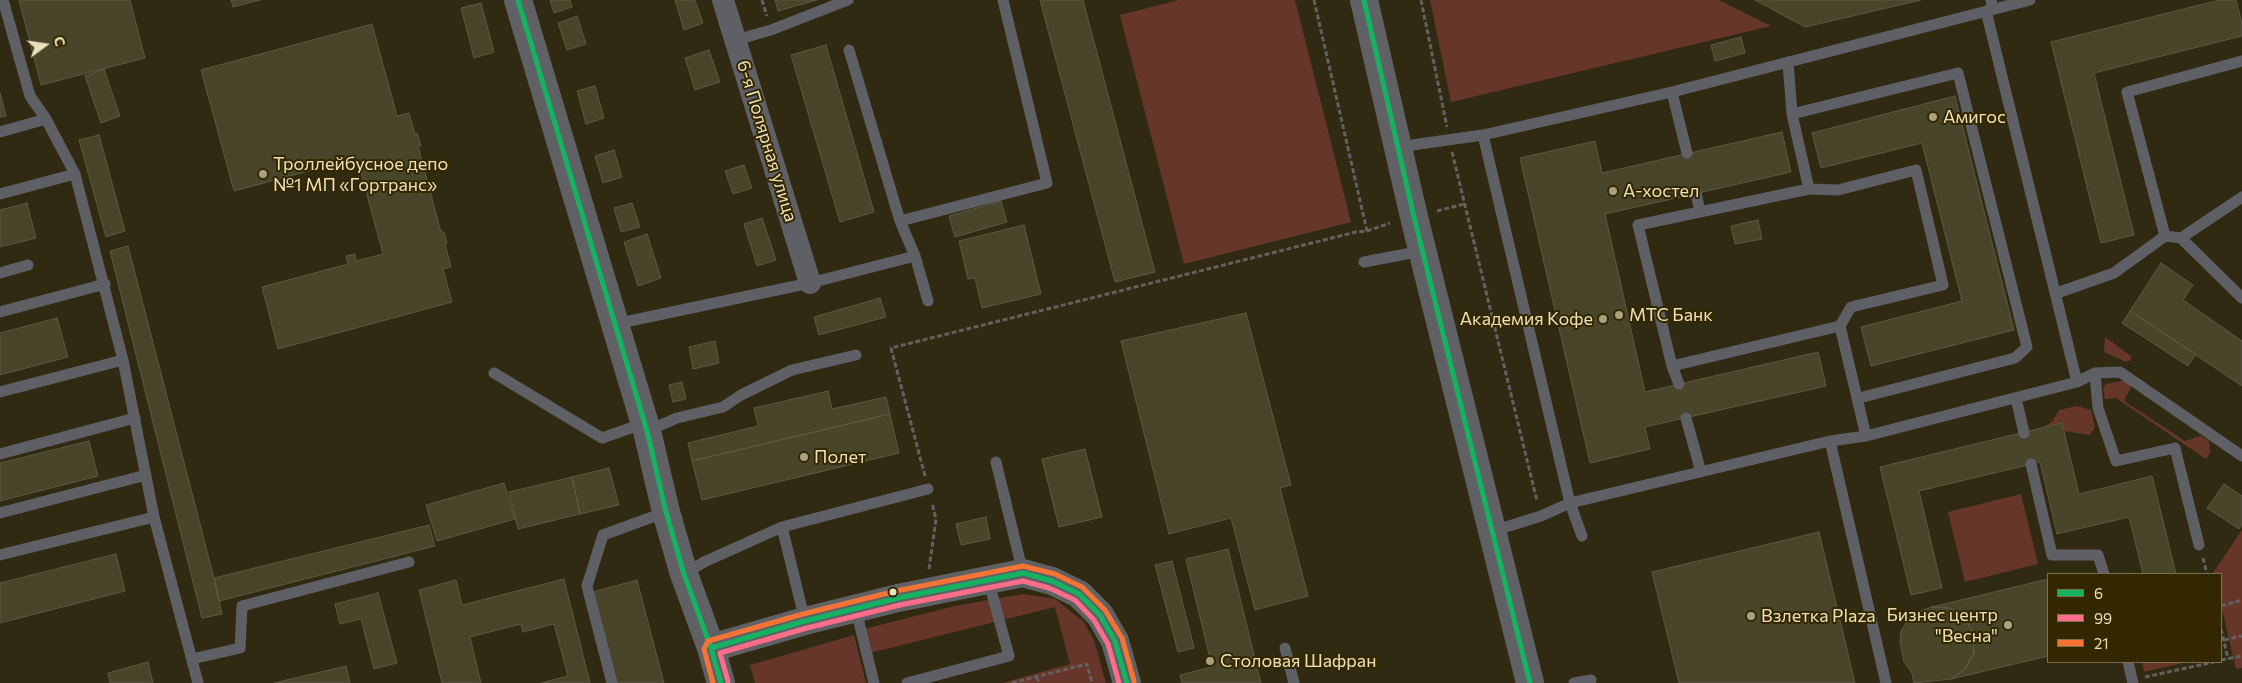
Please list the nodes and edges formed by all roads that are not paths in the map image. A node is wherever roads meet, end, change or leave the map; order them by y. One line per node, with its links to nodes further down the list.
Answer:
1 (3, 0): 15 (lane)
2 (518, 0): 40 (street)
3 (723, 0): 9 (street, 6-я Полярная улица)
4 (848, 0): 9 (lane)
5 (1003, 0): 26 (lane)
6 (1364, 0): 18 (street)
7 (2030, 0): 8 (lane)
8 (1990, 7): 12 (lane); 36 (lane)
9 (736, 40): 34 (street, 6-я Полярная улица)
10 (850, 50): 26 (lane)
11 (2242, 61): 27 (lane)
12 (1788, 62): 13 (lane); 14 (lane)
13 (1672, 92): 17 (lane); 19 (lane)
14 (1792, 114): 21 (lane); 50 (lane)
15 (46, 119): 16 (lane); 20 (lane)
16 (0, 132)
17 (1483, 135): 18 (lane); 65 (lane)
18 (1398, 147): 29 (street)
19 (1687, 153)
20 (75, 174): 22 (lane); 35 (lane)
21 (1809, 189): 25 (lane); 41 (lane)
22 (0, 194)
23 (1696, 194): 25 (lane)
24 (2242, 197): 28 (lane)
25 (1700, 212): 44 (lane)
26 (900, 221): 30 (lane)
27 (2165, 236): 28 (lane); 36 (lane)
28 (2182, 238): 37 (lane)
29 (1422, 251): 31 (lane); 70 (street)
30 (915, 256): 34 (lane); 38 (lane)
31 (1364, 262)
32 (28, 265): 33 (lane)
33 (0, 273)
34 (810, 283): 40 (lane)
35 (105, 284): 39 (lane); 43 (lane)
36 (2057, 293): 47 (lane)
37 (2242, 298)
38 (928, 301)
39 (0, 312)
40 (614, 324): 54 (street)
41 (1840, 326): 44 (lane); 50 (lane)
42 (856, 355): 54 (lane)
43 (123, 360): 49 (lane); 52 (lane)
44 (1672, 366): 48 (lane)
45 (494, 373): 54 (lane)
46 (2095, 373): 47 (lane); 59 (lane); 72 (lane)
47 (2077, 382): 51 (lane)
48 (1678, 384)
49 (0, 392)
50 (1859, 398): 56 (lane)
51 (2016, 398): 55 (lane); 56 (lane)
52 (135, 418): 58 (lane); 63 (lane)
53 (1686, 418): 62 (lane)
54 (646, 427): 66 (street)
55 (2024, 432)
56 (1866, 436): 57 (lane)
57 (1830, 441): 62 (lane); 96 (lane)
58 (0, 454)
59 (2242, 456)
60 (996, 462): 75 (lane)
61 (2031, 464): 76 (lane)
62 (1701, 472): 65 (lane)
63 (146, 475): 67 (lane); 68 (lane)
64 (928, 489): 69 (lane)
65 (1570, 503): 70 (lane); 71 (lane)
66 (666, 512): 77 (street); 88 (lane)
67 (0, 513)
68 (154, 517): 73 (lane); 83 (lane)
69 (782, 527): 77 (lane); 80 (lane)
70 (1493, 531): 94 (street)
71 (1582, 536)
72 (2200, 545)
73 (0, 555)
74 (409, 562): 83 (lane)
75 (1023, 573): 78 (street); 92 (street)
76 (2104, 573)
77 (684, 574): 81 (street)
78 (988, 579): 79 (street); 91 (lane)
79 (856, 610): 80 (street); 90 (lane)
80 (805, 620): 81 (street)
81 (711, 648): 89 (street)
82 (1285, 648): 93 (lane)
83 (192, 659): 87 (lane)
84 (2128, 663): 86 (lane)
85 (1591, 680): 95 (lane)
86 (2132, 680)
87 (198, 683)
88 (612, 683)
89 (721, 683)
90 (874, 683)
91 (907, 683)
92 (1127, 683)
93 (1294, 683)
94 (1530, 683)
95 (1574, 683)
96 (1886, 683)

